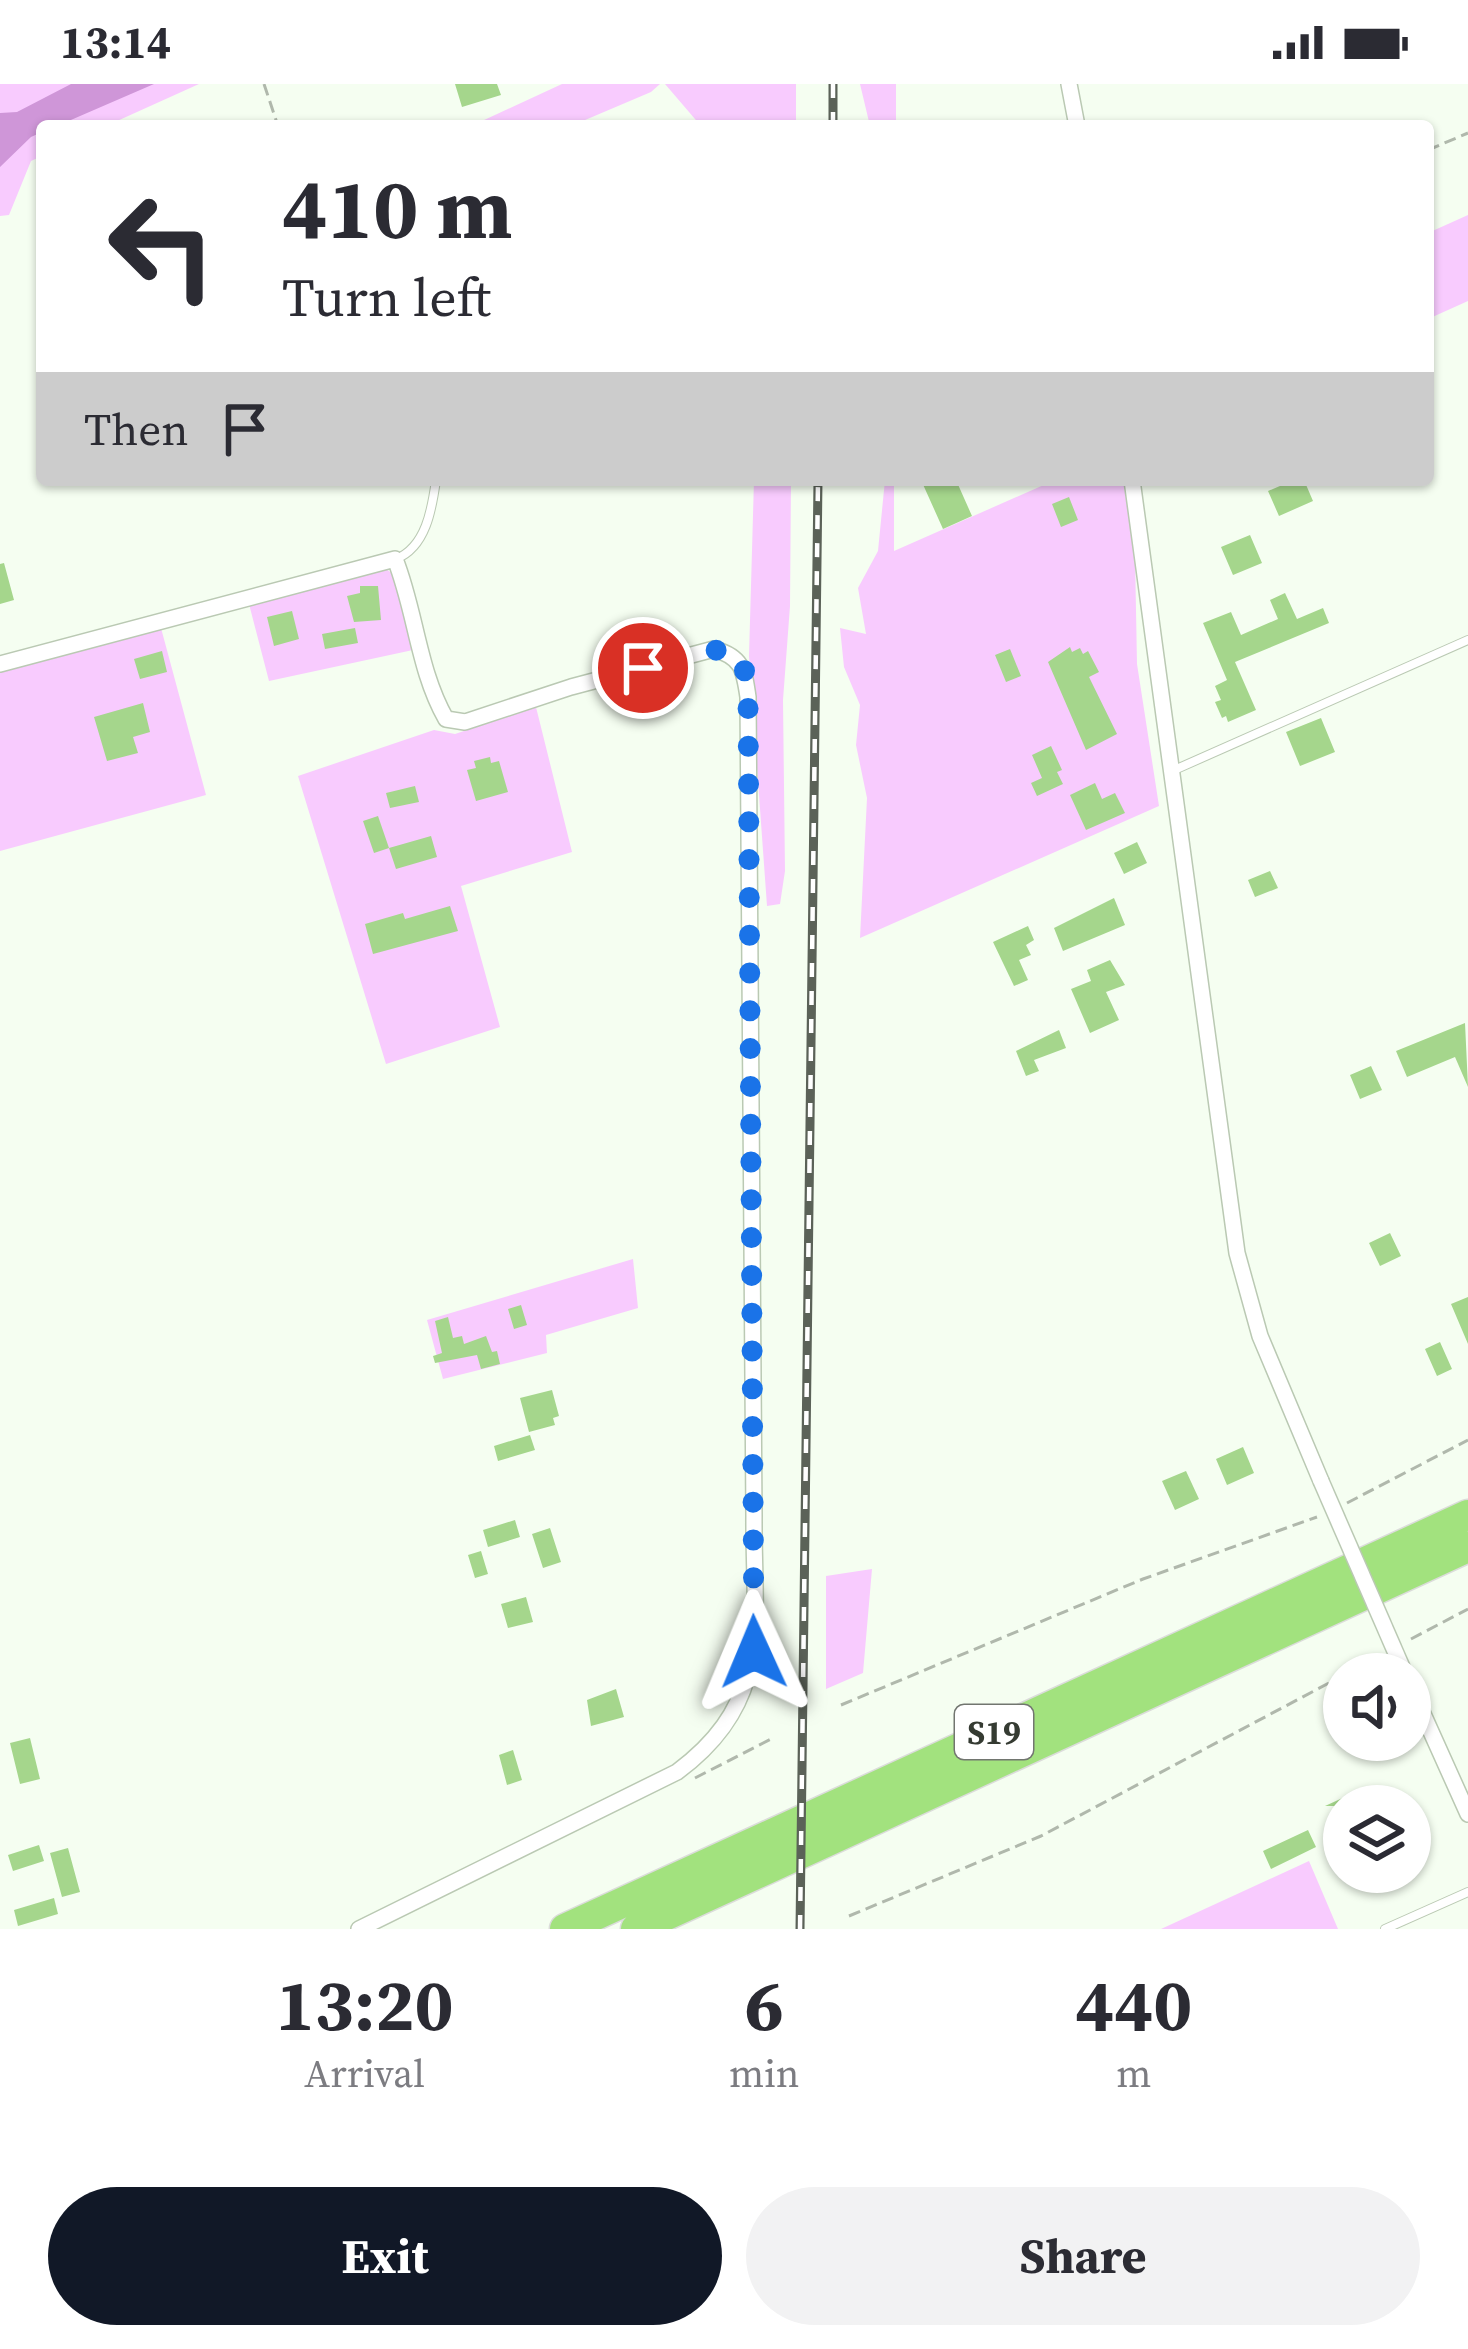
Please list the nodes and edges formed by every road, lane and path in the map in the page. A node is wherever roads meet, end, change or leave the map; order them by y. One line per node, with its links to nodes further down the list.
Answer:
1 (264, 84): 3 (path)
2 (1069, 84): 4 (street)
3 (276, 120)
4 (1075, 120)
5 (1468, 134): 6 (path)
6 (1434, 148)
7 (435, 486): 9 (lane)
8 (1133, 486): 12 (street)
9 (395, 559): 11 (street); 25 (street)
10 (1468, 640): 12 (lane)
11 (0, 664)
12 (1171, 772): 18 (street, bridge)
13 (1468, 1440): 20 (path)
14 (1468, 1514): 26 (highway, S19)
15 (1468, 1547): 17 (highway, S19)
16 (1468, 1562): 17 (highway)
17 (1373, 1591): 27 (highway, S19)
18 (1396, 1653)
19 (1323, 1687): 24 (path)
20 (841, 1705)
21 (1431, 1731): 22 (street)
22 (1468, 1814)
23 (1468, 1892): 28 (lane)
24 (849, 1916)
25 (358, 1929)
26 (565, 1929)
27 (636, 1929)
28 (1385, 1929)

